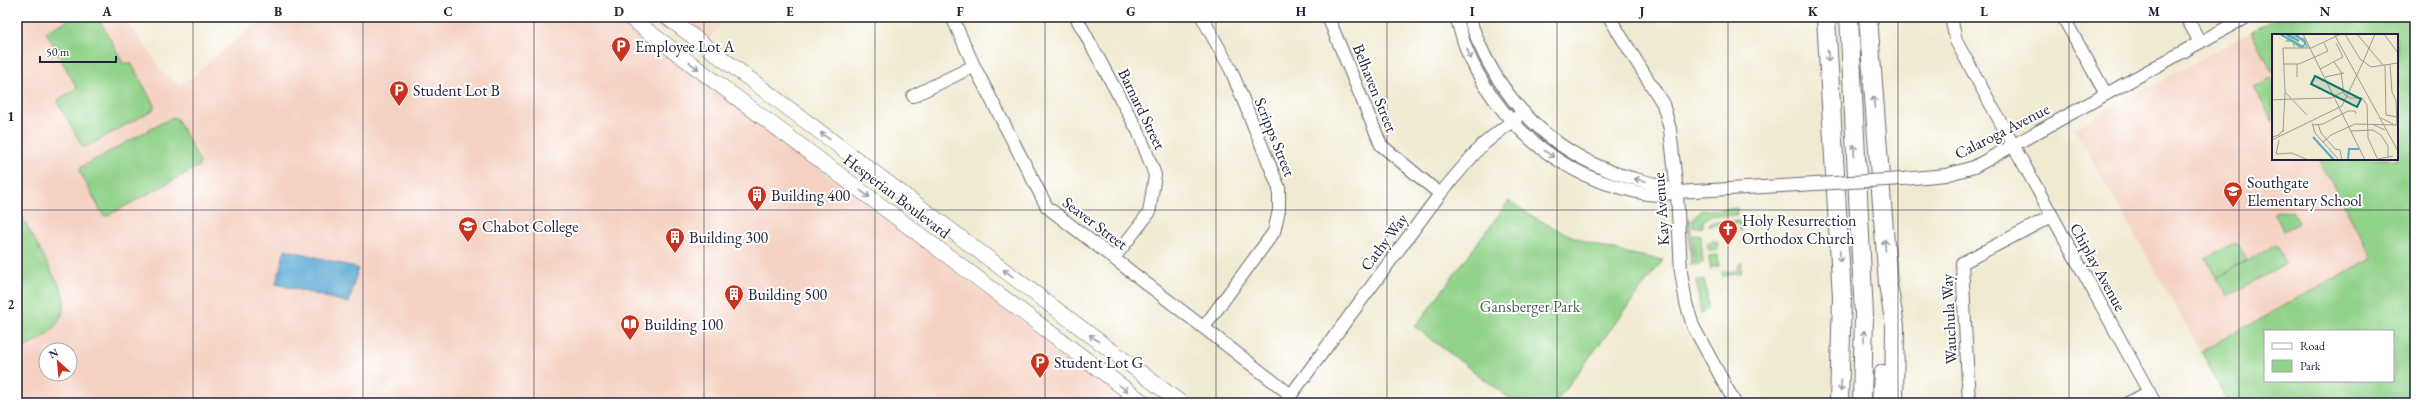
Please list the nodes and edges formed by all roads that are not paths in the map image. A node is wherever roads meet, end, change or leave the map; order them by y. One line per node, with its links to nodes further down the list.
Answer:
1 (629, 17): 32 (main road, Hesperian Boulevard, one-way to 32)
2 (667, 17): 33 (main road, Hesperian Boulevard, one-way to 2)
3 (952, 17): 18 (street, Seaver Street)
4 (1076, 17): 27 (street, Barnard Street)
5 (1202, 17): 29 (street, Scripps Street)
6 (1328, 17): 25 (street, Belhaven Street)
7 (1456, 17): 22 (street, Calaroga Avenue, one-way to 22)
8 (1469, 17): 21 (street, Calaroga Avenue)
9 (1609, 17): 24 (street, Kay Avenue)
10 (1826, 17): 35 (highway, one-way to 35)
11 (1848, 17): 36 (highway, one-way to 11)
12 (1868, 17): 28 (highway, one-way to 12)
13 (1951, 17): 23 (street, Chiplay Avenue)
14 (2063, 17): 19 (street)
15 (2186, 17): 17 (street)
16 (2246, 17): 17 (street, Calaroga Avenue)
17 (2200, 42): 19 (street, Calaroga Avenue)
18 (974, 66): 20 (street); 27 (street, Seaver Street)
19 (2106, 94): 23 (street, Calaroga Avenue)
20 (914, 96)
21 (1522, 113): 22 (street, Cathy Way); 24 (street, Calaroga Avenue, one-way to 21)
22 (1511, 122): 24 (street, Calaroga Avenue, one-way to 24); 25 (street, Cathy Way)
23 (2013, 146): 24 (street, Calaroga Avenue, bridge); 26 (street, Chiplay Avenue)
24 (1677, 192): 34 (street, Kay Avenue)
25 (1440, 194): 31 (street, Cathy Way)
26 (2052, 216): 30 (street, Chiplay Avenue); 39 (street, Wauchula Way)
27 (1114, 258): 29 (street, Seaver Street)
28 (1888, 284): 37 (highway); 38 (highway)
29 (1204, 327): 31 (street, Seaver Street)
30 (2148, 392): 40 (street); 41 (street, Chiplay Avenue)
31 (1288, 399)
32 (1144, 403)
33 (1181, 403)
34 (1735, 403)
35 (1839, 403)
36 (1862, 403)
37 (1882, 403)
38 (1894, 403)
39 (1969, 403)
40 (2128, 403)
41 (2155, 403)

